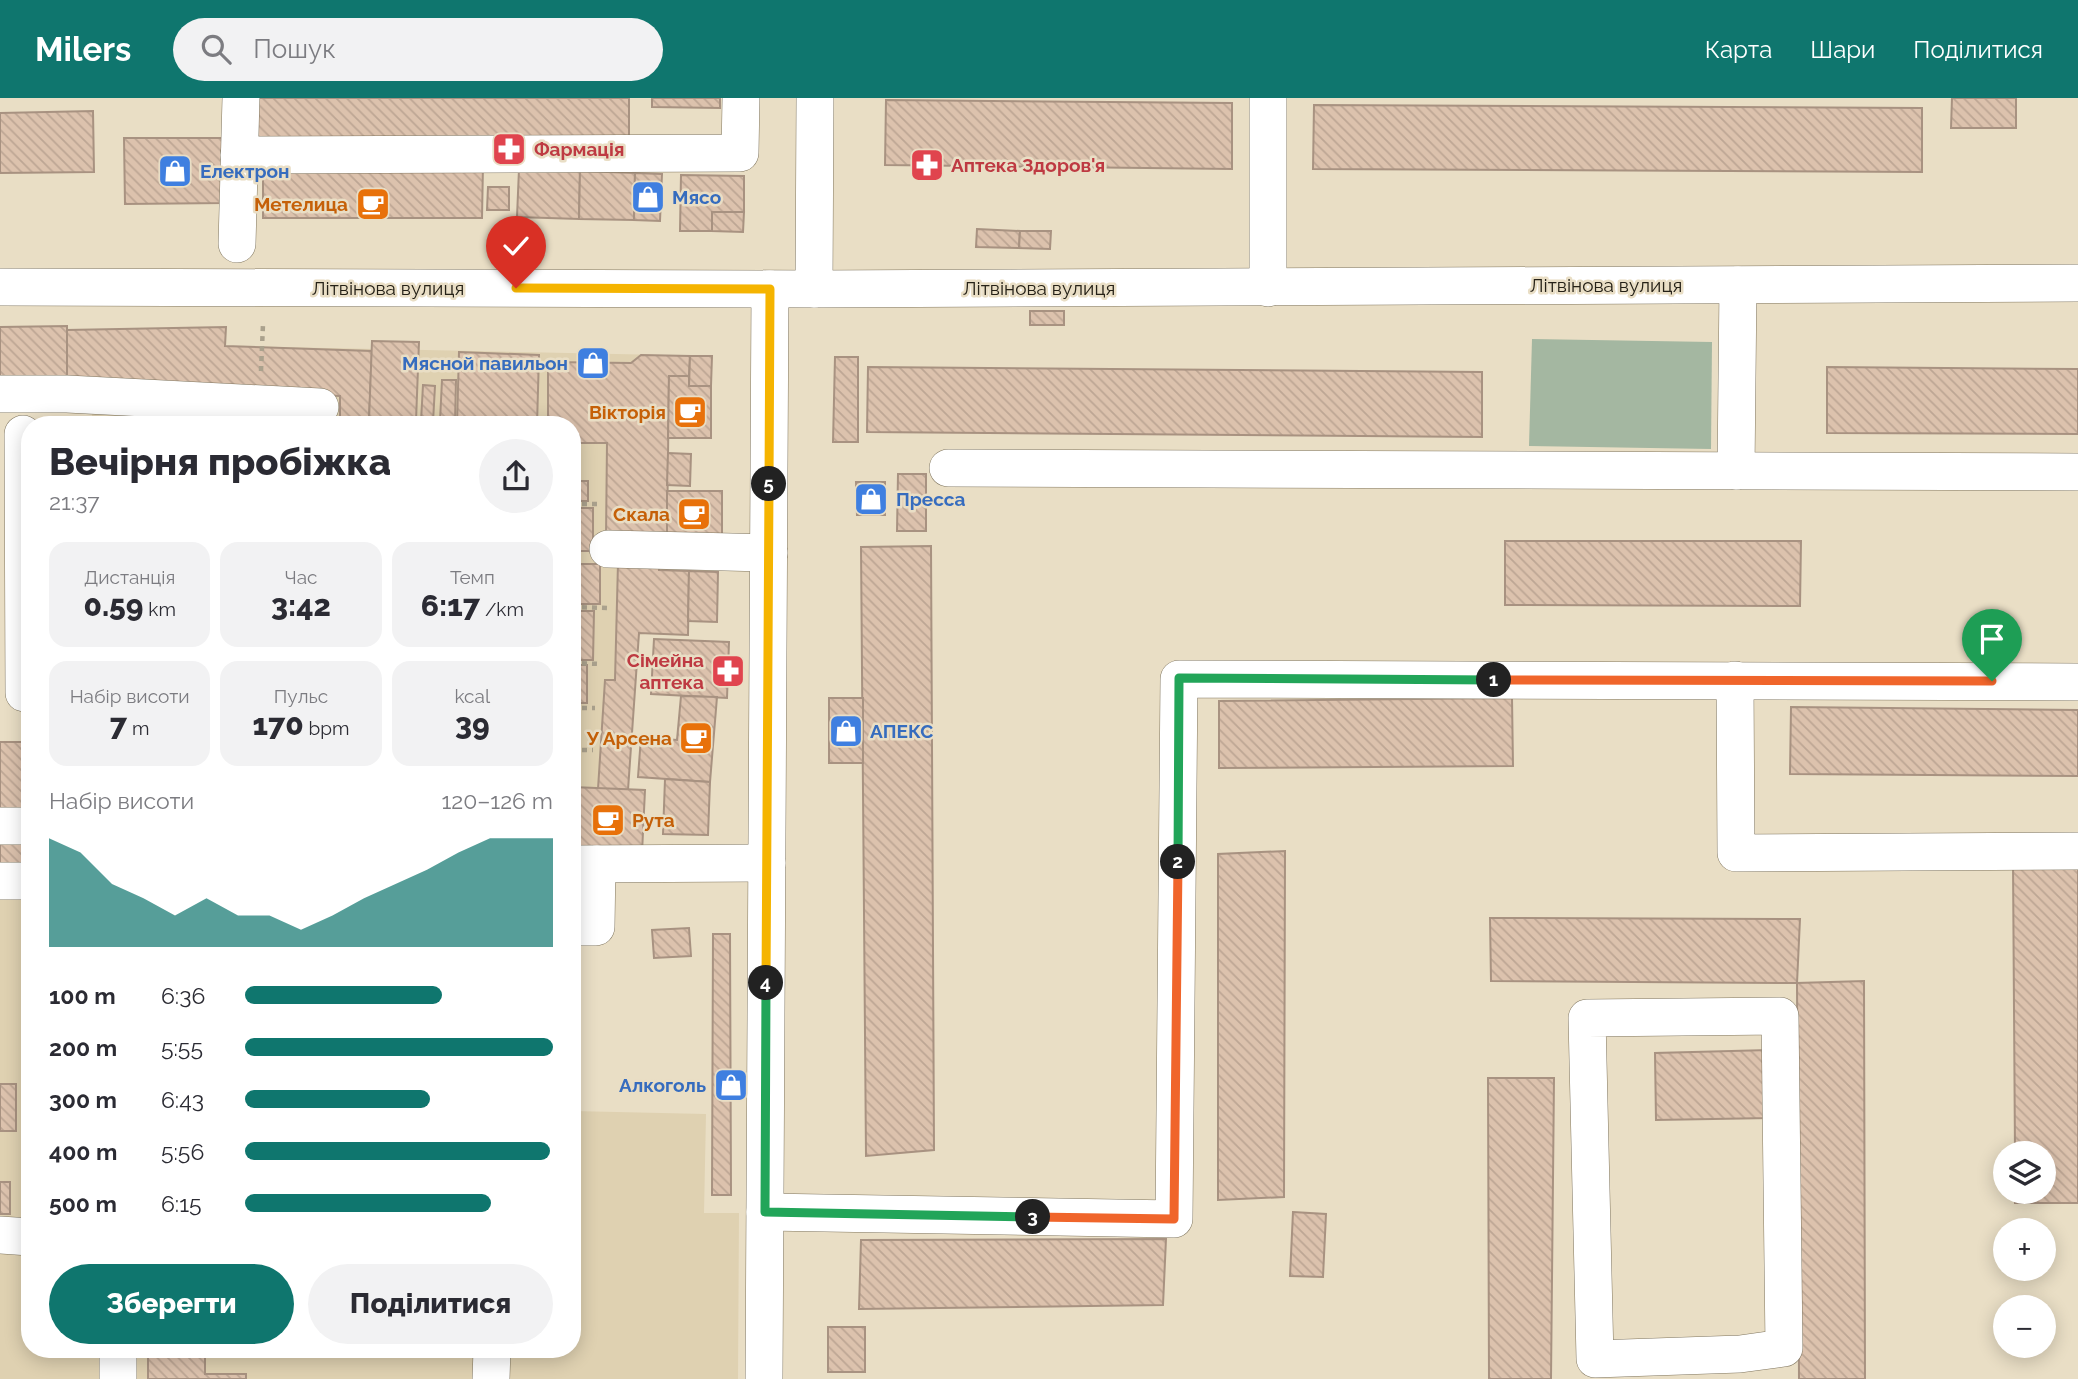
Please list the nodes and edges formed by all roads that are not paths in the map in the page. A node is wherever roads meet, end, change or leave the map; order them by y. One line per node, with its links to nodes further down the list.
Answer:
1 (240, 98): 5 (street)
2 (741, 98): 5 (street)
3 (815, 98): 12 (street)
4 (1268, 98): 10 (street)
5 (239, 155): 6 (street)
6 (237, 244)
7 (2078, 283): 8 (street, Літвінова вулиця)
8 (1738, 285): 10 (street, Літвінова вулиця); 17 (street)
9 (0, 287): 11 (street, Літвінова вулиця)
10 (1268, 288): 12 (street, Літвінова вулиця)
11 (770, 289): 12 (street, Літвінова вулиця); 21 (street)
12 (814, 289)
13 (0, 394): 14 (street)
14 (320, 407)
15 (21, 453): 19 (street)
16 (948, 468): 17 (street)
17 (1736, 471): 18 (street)
18 (2078, 472)
19 (11, 549): 22 (street)
20 (608, 549): 21 (street)
21 (769, 553): 28 (street)
22 (21, 660)
23 (1735, 680): 24 (street); 27 (street); 33 (street)
24 (2078, 682)
25 (0, 826): 26 (street)
26 (21, 826)
27 (2078, 851)
28 (767, 863): 29 (street); 33 (street)
29 (584, 864): 32 (street)
30 (0, 881): 31 (street)
31 (21, 881)
32 (581, 927)
33 (765, 1212): 41 (street)
34 (0, 1235): 35 (street)
35 (21, 1236)
36 (118, 1358): 39 (street)
37 (492, 1358): 40 (street)
38 (1740, 1367): 38 (street)
39 (118, 1379)
40 (491, 1379)
41 (764, 1379)

